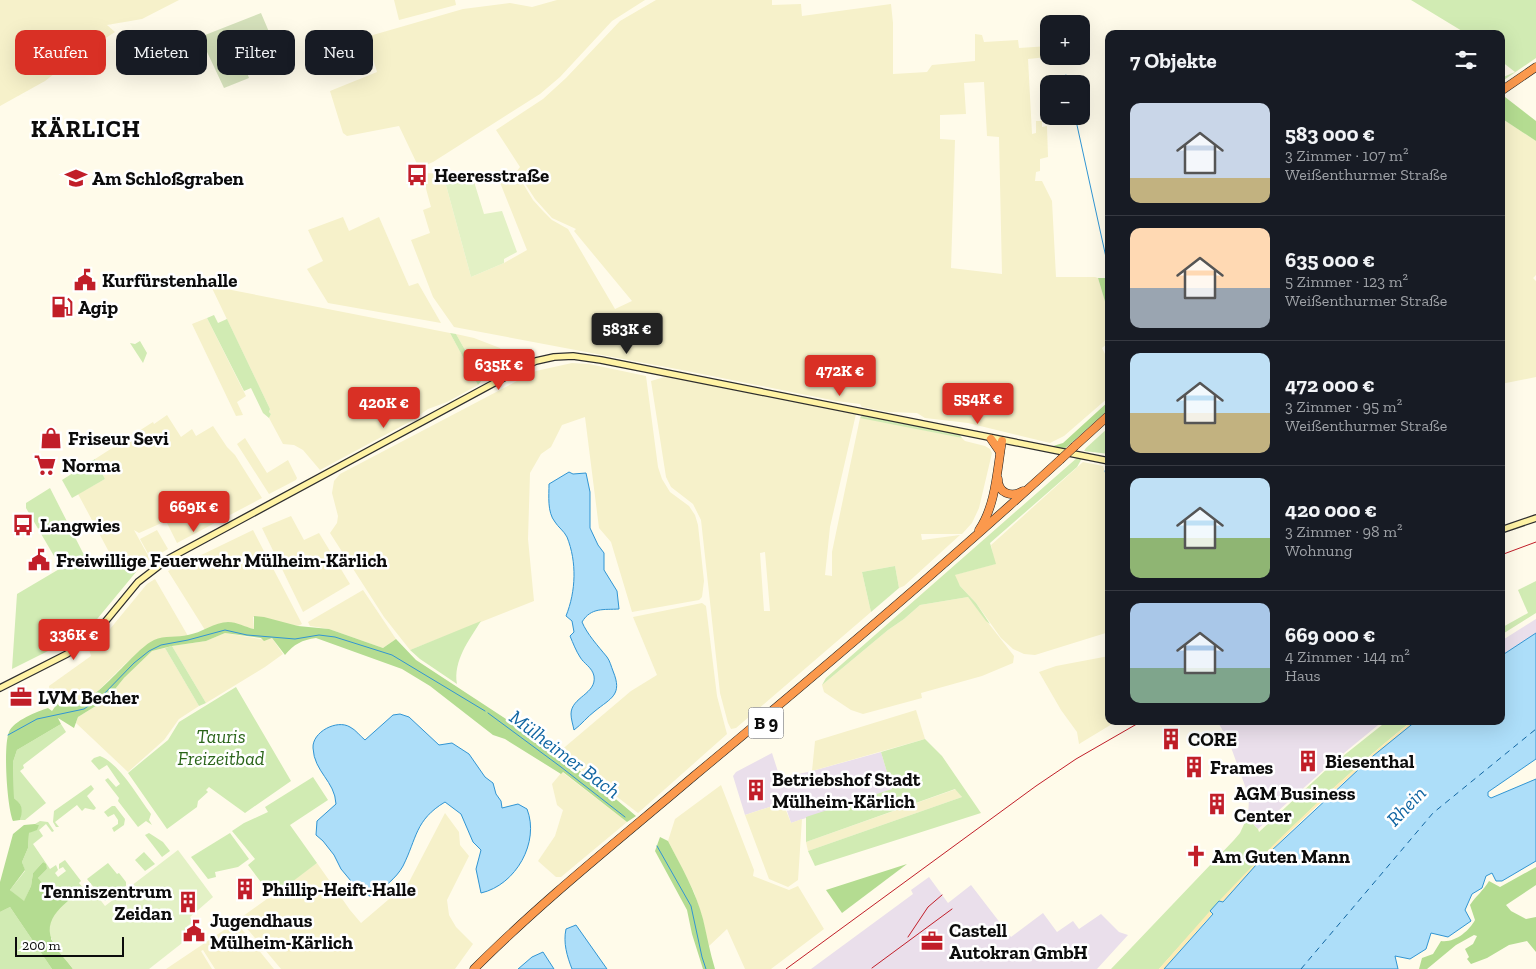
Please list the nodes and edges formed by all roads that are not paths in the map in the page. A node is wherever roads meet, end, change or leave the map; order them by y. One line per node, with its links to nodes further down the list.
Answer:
1 (1536, 62): 3 (highway)
2 (1536, 67): 4 (highway)
3 (1505, 83)
4 (1505, 89)
5 (1105, 423): 10 (highway, B 9, bridge)
6 (991, 439): 7 (main road); 8 (highway); 15 (main road)
7 (1004, 441): 8 (highway, B 9); 9 (main road); 11 (highway, B 9)
8 (1000, 452): 14 (highway, B 9)
9 (1105, 460)
10 (1063, 461): 11 (highway, B 9); 17 (highway, B 9)
11 (1031, 487): 14 (highway, B 9)
12 (1536, 518): 13 (main road)
13 (1505, 529)
14 (970, 542): 16 (highway, B 9)
15 (0, 687)
16 (474, 969)
17 (481, 969)

